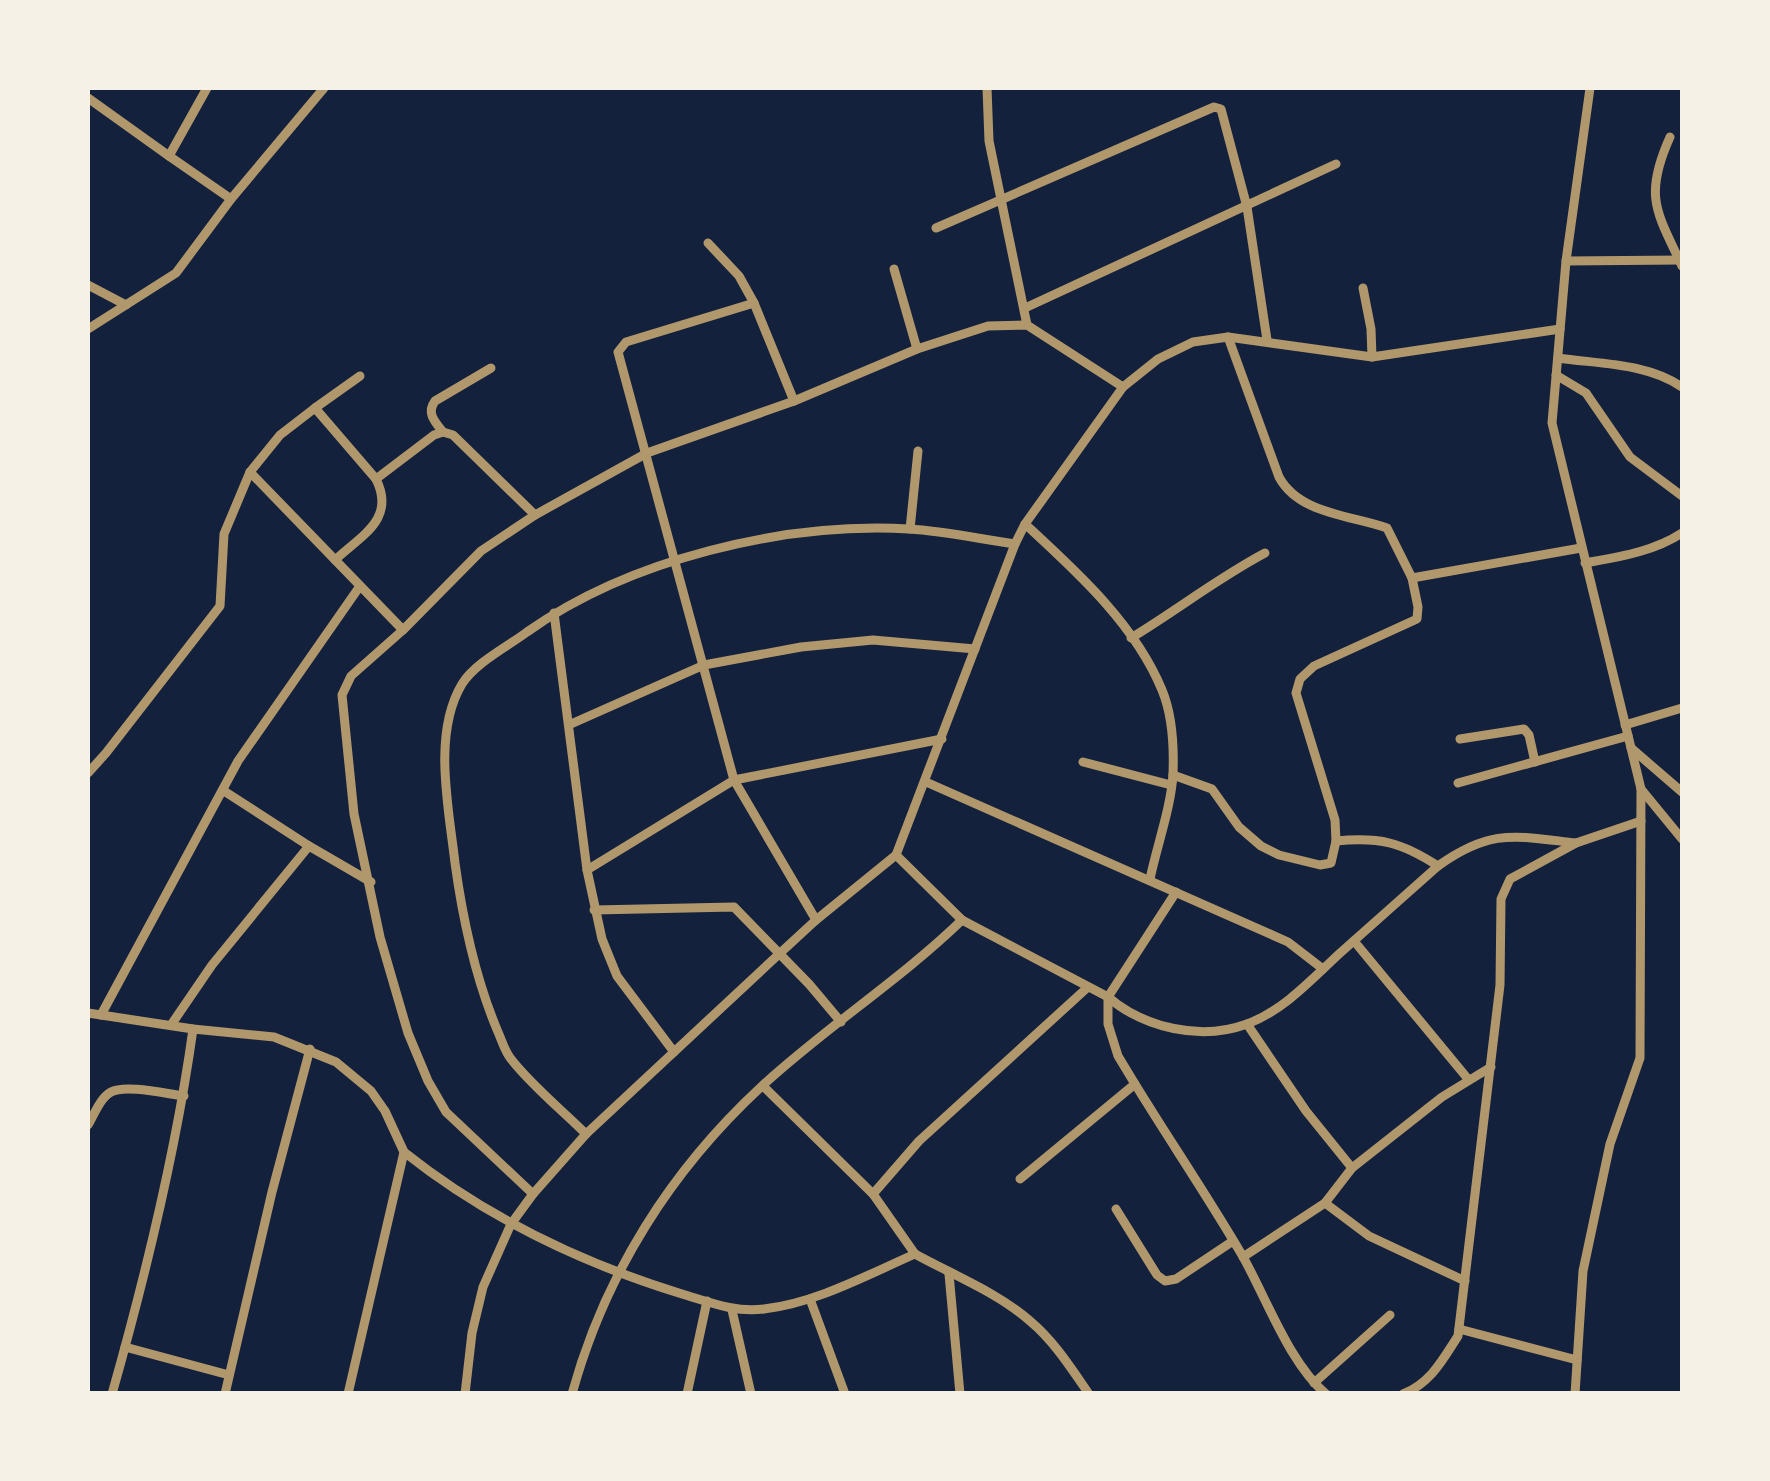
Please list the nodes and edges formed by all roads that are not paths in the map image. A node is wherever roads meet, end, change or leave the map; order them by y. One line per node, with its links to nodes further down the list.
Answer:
1 (207, 88): 7 (street)
2 (324, 88): 9 (street)
3 (988, 88): 10 (street)
4 (1590, 88): 14 (street)
5 (88, 98): 7 (street)
6 (1670, 138): 15 (street)
7 (169, 156): 9 (street)
8 (1336, 164): 11 (street)
9 (232, 199): 20 (street)
10 (1003, 199): 11 (street); 12 (street); 21 (street)
11 (1248, 207): 21 (street); 26 (street)
12 (936, 228)
13 (708, 244): 19 (street)
14 (1566, 261): 15 (street); 24 (street)
15 (1682, 263)
16 (894, 269): 27 (street)
17 (88, 284): 20 (street)
18 (1363, 288): 28 (street)
19 (754, 303): 35 (street); 39 (street)
20 (126, 305): 23 (street)
21 (1025, 308): 22 (street)
22 (1027, 325): 27 (street); 33 (street)
23 (88, 329)
24 (1560, 329): 28 (street); 29 (street)
25 (1228, 336): 26 (street); 33 (street); 53 (street)
26 (1267, 340): 28 (street)
27 (918, 350): 35 (street)
28 (1372, 357)
29 (1558, 358): 32 (street); 34 (street)
30 (491, 368): 37 (street)
31 (360, 376): 36 (street)
32 (1556, 376): 42 (street); 48 (street)
33 (1123, 387): 44 (street)
34 (1682, 387)
35 (794, 401): 39 (street)
36 (315, 408): 40 (street); 41 (street)
37 (443, 432): 41 (street); 43 (street)
38 (918, 451): 45 (street)
39 (647, 453): 43 (street); 51 (street)
40 (250, 472): 50 (street); 68 (street)
41 (376, 479): 50 (street)
42 (1682, 496)
43 (535, 515): 56 (street)
44 (1025, 524): 47 (street); 57 (street)
45 (910, 529): 47 (street); 51 (street)
46 (1682, 533): 52 (street)
47 (1015, 544): 58 (street)
48 (1580, 548): 52 (street); 53 (street)
49 (1265, 553): 57 (street)
50 (335, 560): 54 (street)
51 (676, 560): 55 (street); 59 (street)
52 (1584, 563): 62 (street)
53 (1412, 578): 78 (street)
54 (360, 586): 56 (street); 74 (street)
55 (554, 613): 61 (street); 109 (street)
56 (403, 630): 85 (street)
57 (1131, 638): 70 (street)
58 (974, 649): 59 (street); 63 (street)
59 (704, 664): 61 (street); 69 (street)
60 (1682, 708): 62 (street)
61 (571, 724): 83 (street)
62 (1627, 730): 65 (street); 67 (street)
63 (942, 739): 69 (street); 71 (street)
64 (1460, 739): 67 (street)
65 (1631, 748): 73 (street); 75 (street)
66 (1083, 762): 70 (street)
67 (1535, 762): 72 (street)
68 (88, 772)
69 (734, 780): 83 (street); 88 (street)
70 (1172, 780): 78 (street); 84 (street)
71 (926, 782): 81 (street); 84 (street)
72 (1458, 783)
73 (1641, 789): 76 (street); 77 (street)
74 (224, 790): 80 (street); 96 (street)
75 (1682, 792)
76 (1641, 821): 79 (street); 130 (street)
77 (1682, 839)
78 (1336, 841): 82 (street)
79 (1576, 843): 82 (street); 103 (street)
80 (309, 846): 85 (street); 99 (street)
81 (896, 855): 88 (street); 89 (street)
82 (1438, 866): 90 (street)
83 (588, 870): 87 (street)
84 (1150, 879): 86 (street)
85 (370, 882): 113 (street)
86 (1176, 892): 92 (street); 94 (street)
87 (594, 910): 91 (street); 102 (street)
88 (816, 920): 91 (street)
89 (962, 920): 93 (street); 97 (street)
90 (1354, 941): 92 (street); 104 (street)
91 (778, 954): 97 (street); 102 (street)
92 (1323, 969): 98 (street)
93 (1088, 987): 94 (street); 114 (street)
94 (1108, 997): 98 (street); 105 (street)
95 (88, 1013): 96 (street)
96 (101, 1015): 99 (street)
97 (841, 1022): 106 (street)
98 (1247, 1024): 111 (street)
99 (171, 1025): 100 (street)
100 (193, 1029): 101 (street); 107 (street)
101 (310, 1050): 110 (street); 131 (street)
102 (674, 1052): 109 (street)
103 (1491, 1067): 104 (street); 123 (street)
104 (1468, 1078): 111 (street)
105 (1135, 1084): 112 (street); 118 (street)
106 (762, 1086): 114 (street); 121 (street)
107 (184, 1096): 108 (street); 129 (street)
108 (88, 1125)
109 (586, 1134): 113 (street)
110 (404, 1152): 117 (street); 135 (street)
111 (1352, 1168): 115 (street)
112 (1020, 1179)
113 (534, 1194): 117 (street)
114 (872, 1194): 119 (street)
115 (1325, 1203): 120 (street); 123 (street)
116 (1116, 1209): 118 (street)
117 (511, 1224): 121 (street); 136 (street)
118 (1233, 1241): 120 (street)
119 (915, 1254): 122 (street); 124 (street)
120 (1243, 1258): 132 (street)
121 (618, 1274): 125 (street); 137 (street)
122 (949, 1274): 141 (street); 142 (street)
123 (1465, 1281): 128 (street)
124 (810, 1298): 126 (street); 140 (street)
125 (707, 1302): 126 (street); 138 (street)
126 (732, 1310): 139 (street)
127 (1390, 1315): 132 (street)
128 (1459, 1329): 130 (street); 144 (street)
129 (125, 1347): 131 (street); 133 (street)
130 (1578, 1360): 145 (street)
131 (229, 1375): 134 (street)
132 (1314, 1383): 143 (street)
133 (112, 1394)
134 (226, 1394)
135 (348, 1394)
136 (465, 1394)
137 (572, 1394)
138 (687, 1394)
139 (750, 1394)
140 (845, 1394)
141 (960, 1394)
142 (1089, 1394)
143 (1326, 1394)
144 (1403, 1394)
145 (1576, 1394)

